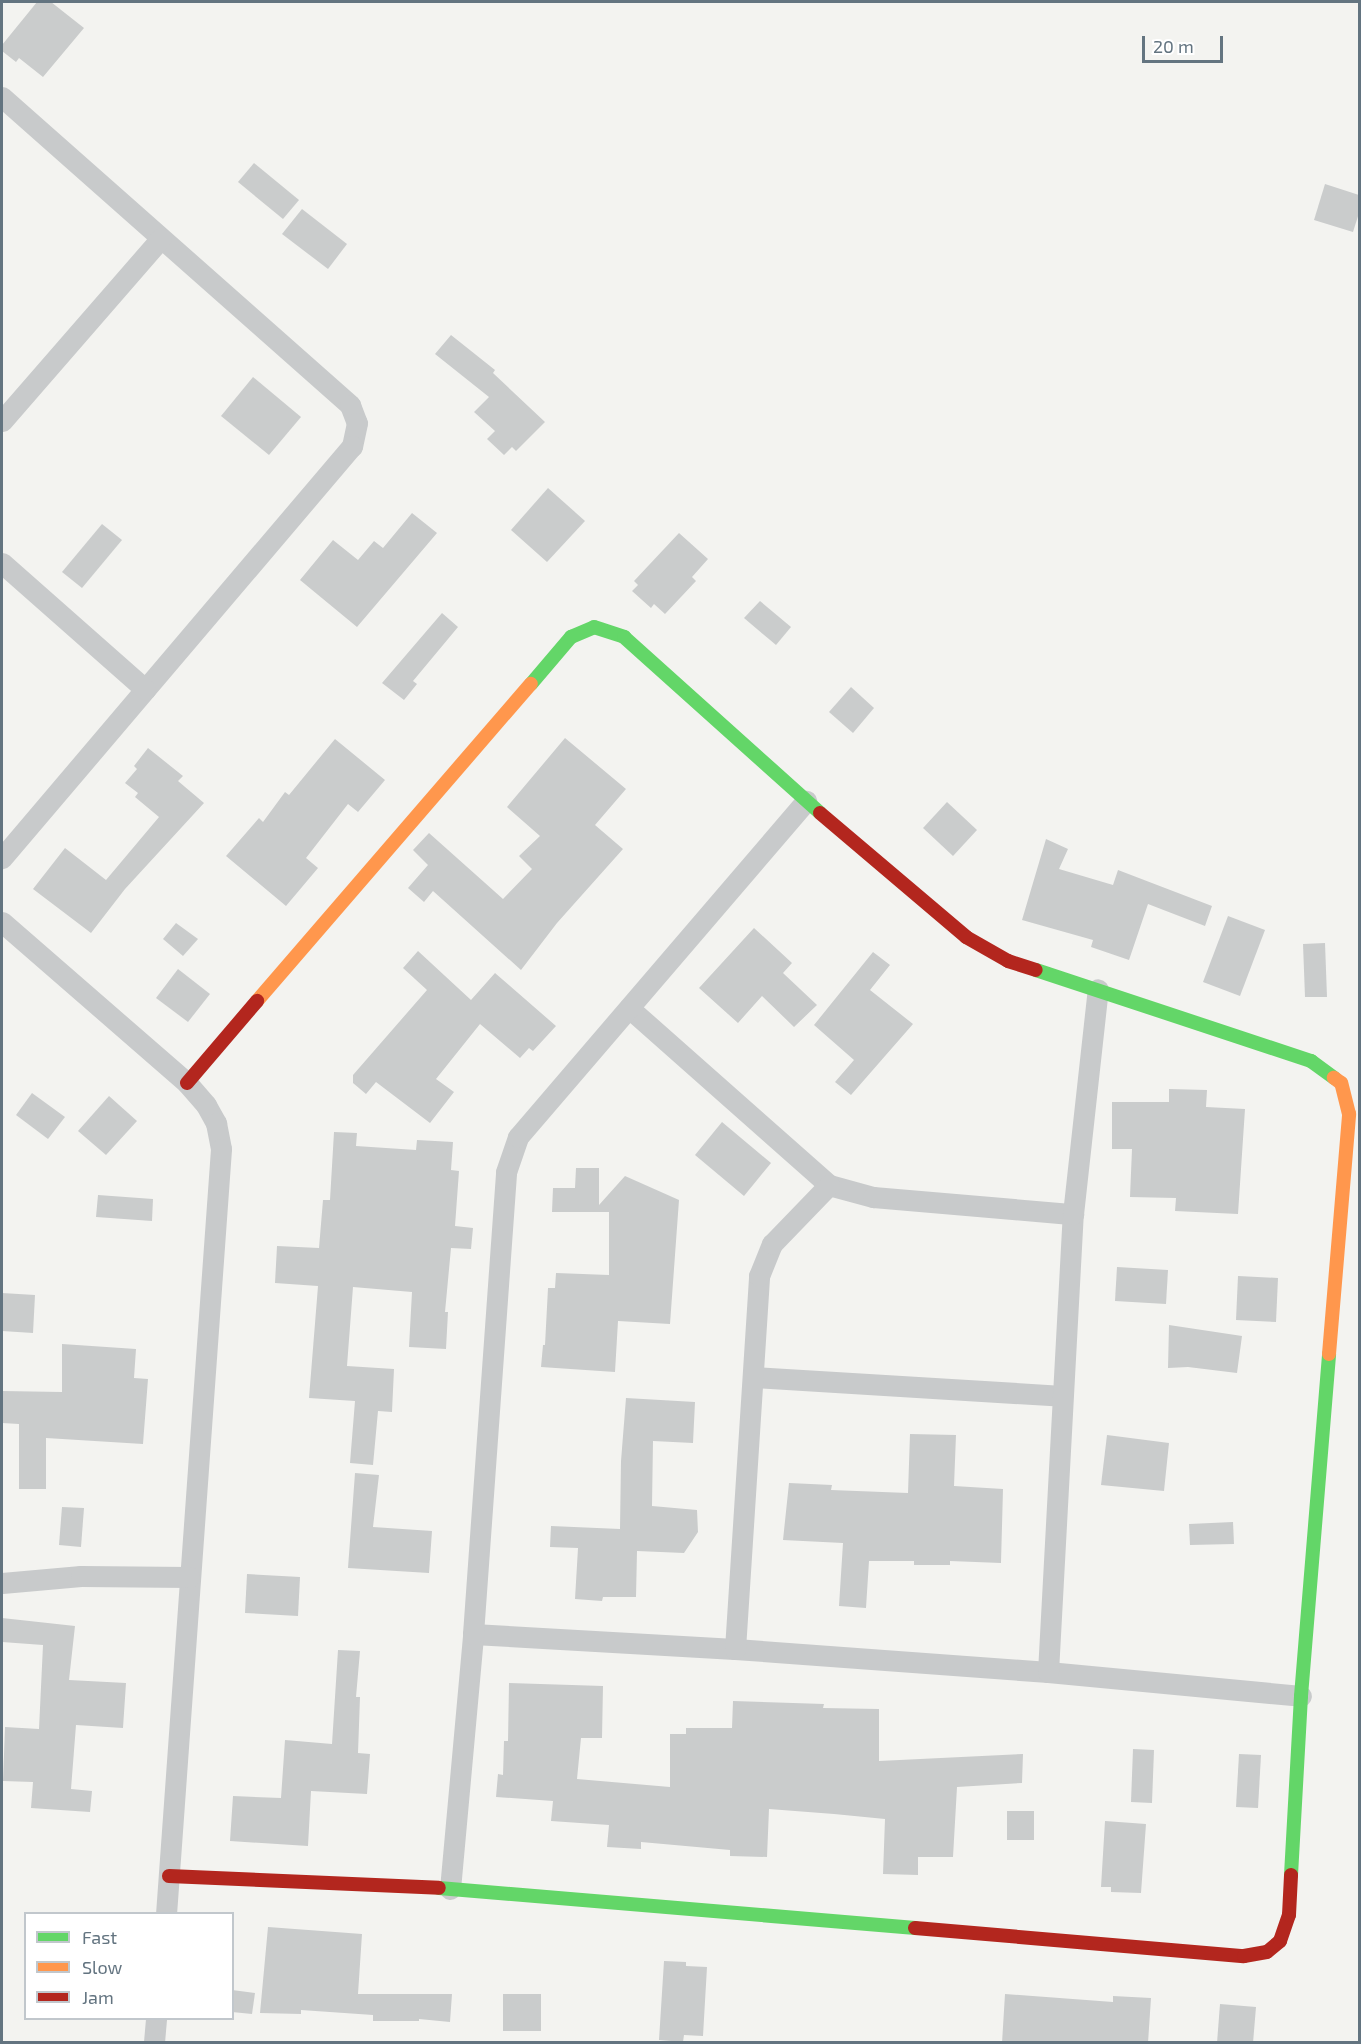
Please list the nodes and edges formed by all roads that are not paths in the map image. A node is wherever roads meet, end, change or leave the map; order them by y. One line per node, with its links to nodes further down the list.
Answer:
1 (2, 97): 2 (street)
2 (161, 238): 3 (street); 5 (street)
3 (2, 421)
4 (2, 563): 5 (street)
5 (145, 689): 7 (street)
6 (806, 801): 9 (street); 10 (street); 11 (street)
7 (2, 858)
8 (2, 921): 11 (street)
9 (1098, 989): 13 (street); 21 (street)
10 (629, 1008): 12 (street); 18 (street)
11 (187, 1083): 16 (street)
12 (829, 1185): 13 (street); 14 (street)
13 (1073, 1214): 15 (street)
14 (754, 1377): 15 (street); 19 (street)
15 (1062, 1396): 20 (street)
16 (189, 1577): 17 (street); 22 (street)
17 (2, 1583)
18 (472, 1634): 19 (street); 23 (street)
19 (735, 1649): 20 (street)
20 (1048, 1672): 21 (street)
21 (1301, 1696): 23 (street)
22 (169, 1876): 23 (street); 24 (street)
23 (450, 1889)
24 (166, 1912)
25 (156, 2020): 26 (street)
26 (154, 2043)

